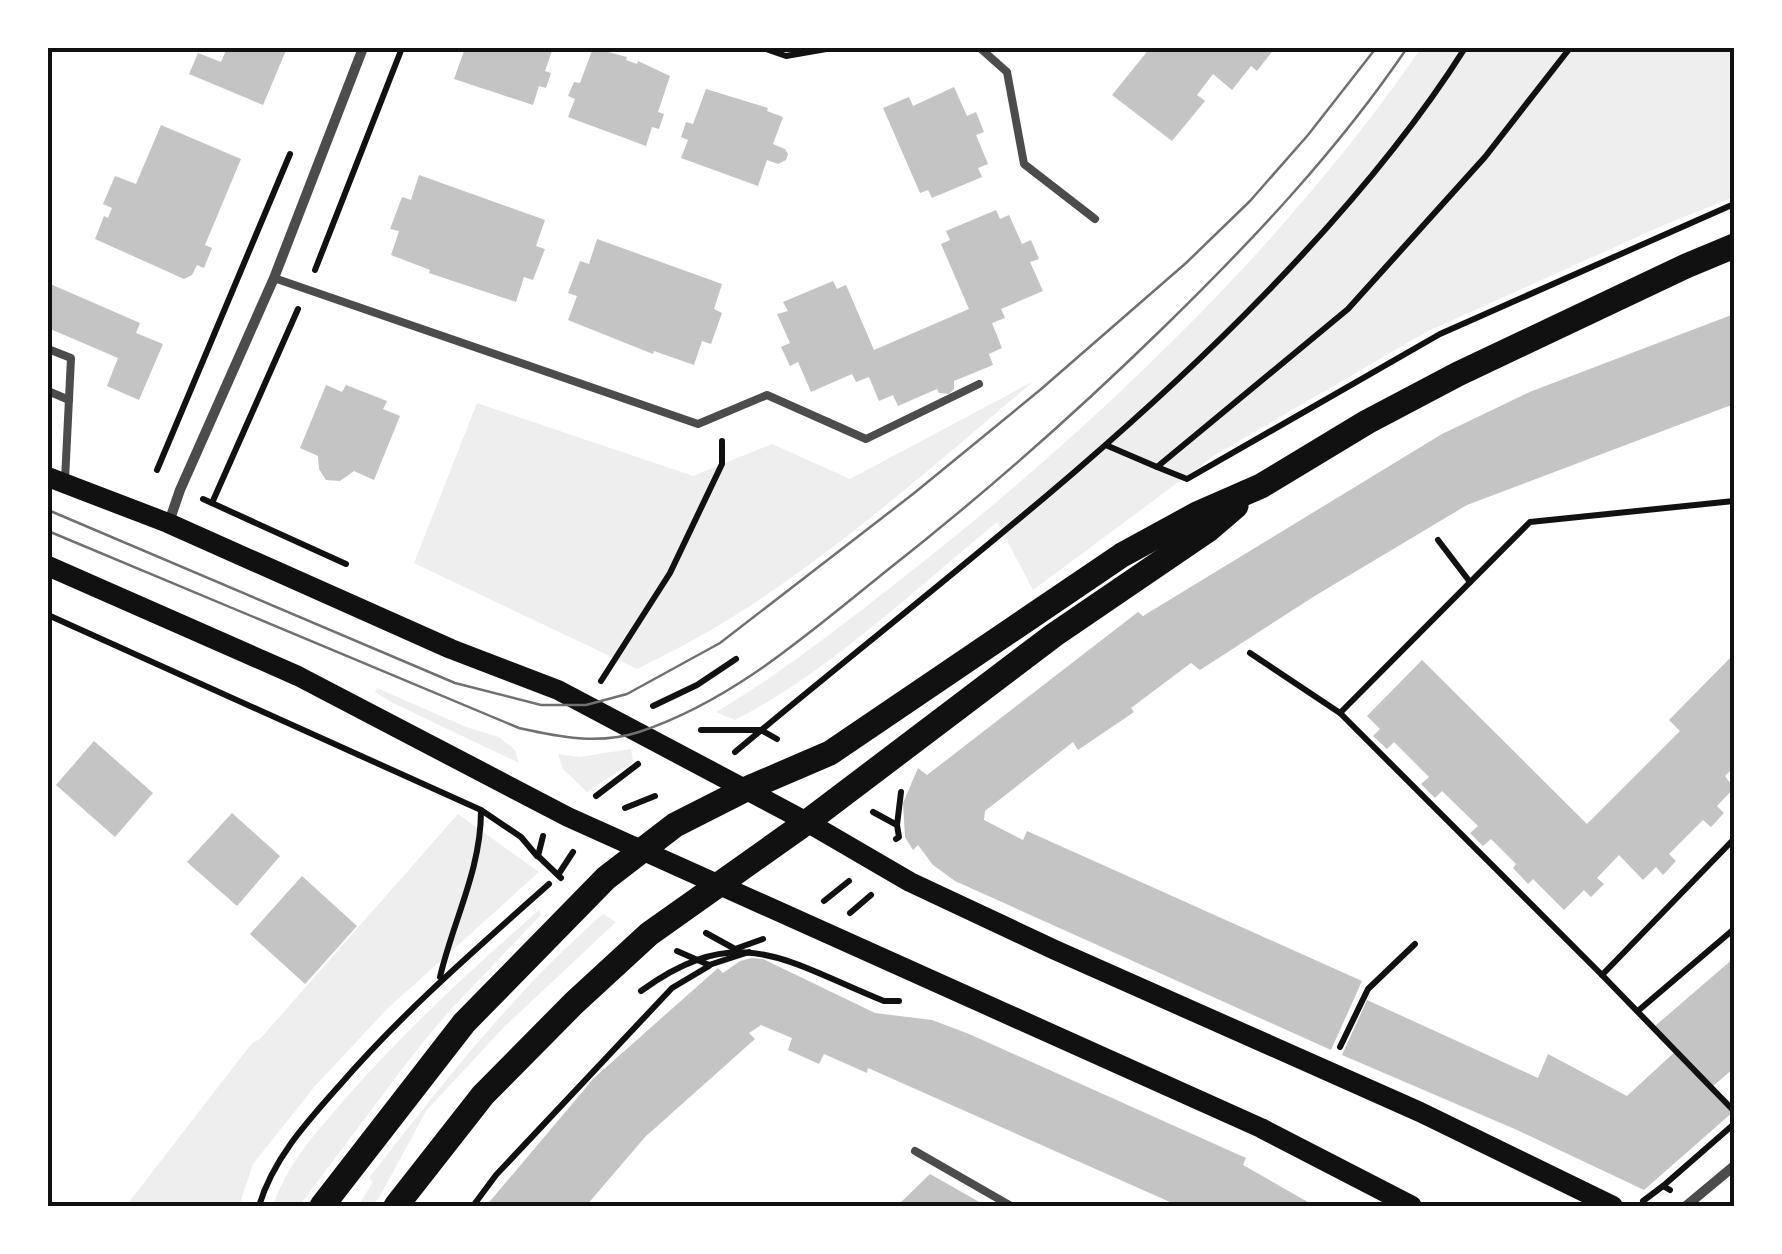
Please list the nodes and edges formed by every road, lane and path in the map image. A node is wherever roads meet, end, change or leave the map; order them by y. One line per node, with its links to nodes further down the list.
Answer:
1 (363, 48): 10 (street)
2 (763, 48): 3 (path)
3 (832, 48)
4 (980, 48): 8 (lane)
5 (1464, 48): 15 (path)
6 (1570, 48): 15 (path)
7 (297, 138): 17 (path)
8 (1095, 219)
9 (1734, 246): 19 (main road)
10 (274, 278): 12 (lane); 21 (street)
11 (48, 349): 14 (lane)
12 (979, 384)
13 (48, 392): 14 (lane)
14 (69, 400): 18 (lane)
15 (1108, 446): 31 (path)
16 (722, 464): 28 (path)
17 (152, 480)
18 (56, 481): 21 (main road)
19 (1261, 486): 33 (main road); 35 (main road)
20 (1734, 501): 24 (path)
21 (168, 523): 33 (main road)
22 (1438, 540): 24 (path)
23 (48, 566): 38 (main road)
24 (1470, 582): 30 (path)
25 (48, 615): 34 (path)
26 (1250, 653): 30 (path)
27 (736, 659): 29 (path)
28 (600, 682)
29 (654, 706)
30 (1340, 714): 46 (path)
31 (760, 730)
32 (907, 776): 36 (path)
33 (744, 790): 35 (main road); 38 (main road)
34 (482, 810): 40 (path); 47 (path)
35 (807, 822): 41 (main road); 64 (main road)
36 (897, 825)
37 (1734, 839): 46 (path)
38 (640, 850): 41 (main road); 55 (main road)
39 (571, 854): 47 (path)
40 (538, 856)
41 (719, 886): 60 (main road); 63 (main road)
42 (1734, 929): 49 (path)
43 (1415, 944): 50 (path)
44 (734, 949): 48 (path)
45 (709, 966): 61 (path)
46 (1602, 975): 49 (path)
47 (440, 979): 57 (path)
48 (638, 993)
49 (1639, 1010): 51 (path)
50 (1337, 1053)
51 (1734, 1111)
52 (1734, 1124): 56 (path)
53 (914, 1151): 62 (lane)
54 (1734, 1166): 65 (street)
55 (340, 1180): 58 (main road); 59 (street)
56 (1663, 1186)
57 (259, 1206)
58 (322, 1206)
59 (338, 1206)
60 (396, 1206)
61 (473, 1206)
62 (1011, 1206)
63 (1412, 1206)
64 (1613, 1206)
65 (1686, 1206)

